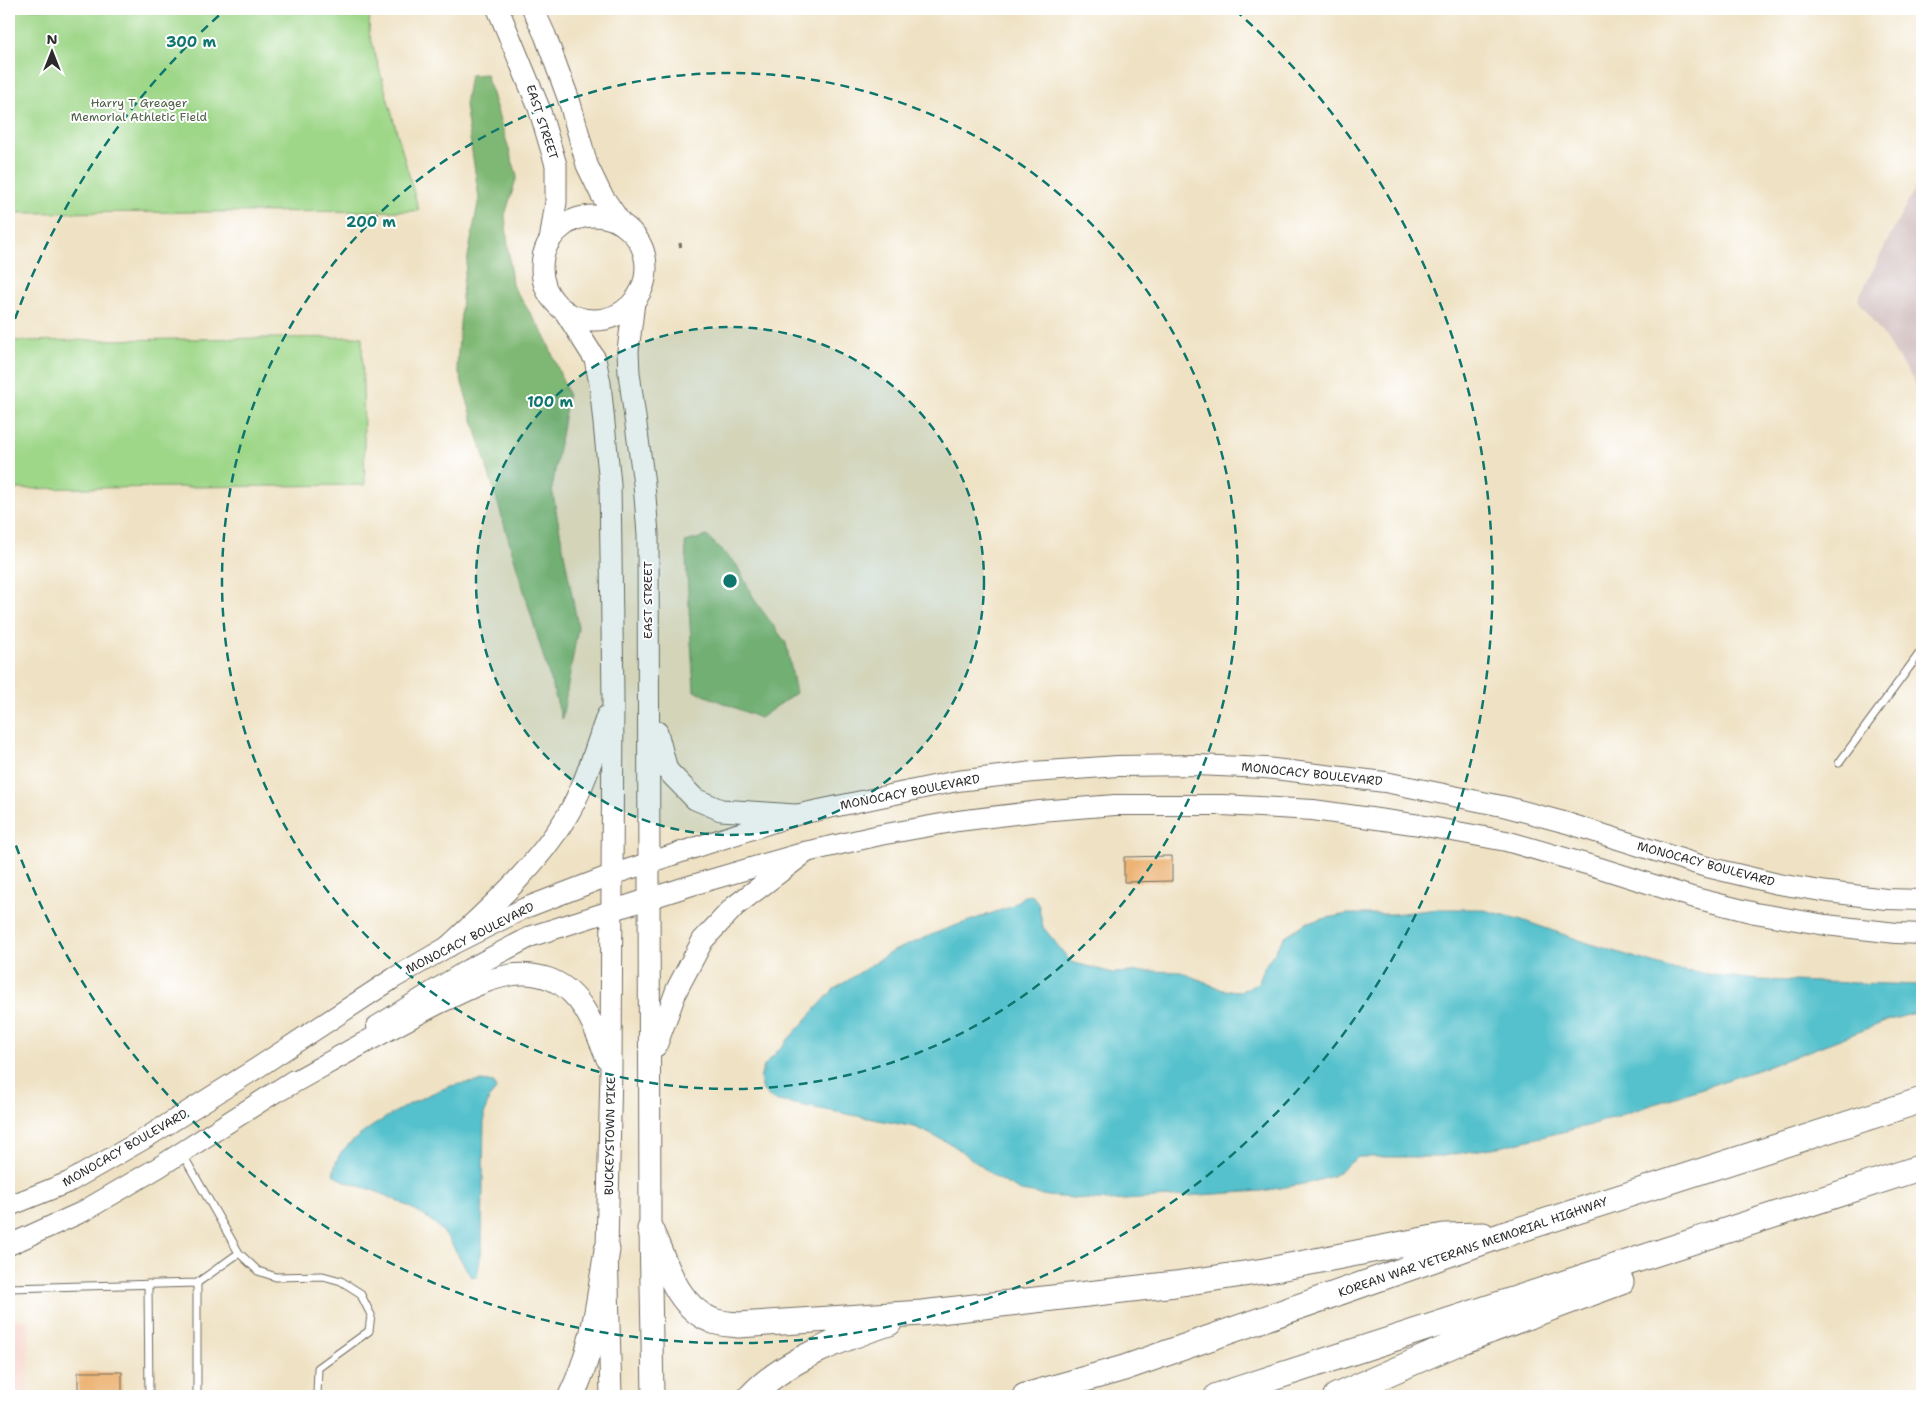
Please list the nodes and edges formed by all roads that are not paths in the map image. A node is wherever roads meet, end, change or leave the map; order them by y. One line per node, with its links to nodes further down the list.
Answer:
1 (498, 9): 4 (main road, EAST STREET)
2 (533, 9): 3 (main road)
3 (620, 222): 4 (main road); 5 (main road)
4 (550, 240): 6 (main road)
5 (634, 302): 6 (main road); 9 (main road, EAST STREET)
6 (564, 310): 8 (main road)
7 (1922, 650): 10 (lane)
8 (613, 697): 14 (main road); 19 (main road)
9 (648, 700): 11 (main road); 13 (main road, EAST STREET)
10 (1839, 763)
11 (795, 815): 13 (main road, MONOCACY BOULEVARD); 16 (main road, MONOCACY BOULEVARD)
12 (806, 852): 15 (main road); 18 (main road); 20 (main road)
13 (650, 863): 14 (main road, MONOCACY BOULEVARD); 15 (main road, EAST STREET)
14 (611, 875): 17 (main road, BUCKEYSTOWN PIKE); 19 (main road, MONOCACY BOULEVARD)
15 (650, 899): 17 (main road); 20 (main road)
16 (1922, 900)
17 (611, 911): 21 (main road, BUCKEYSTOWN PIKE); 22 (main road)
18 (1922, 934)
19 (449, 946): 26 (main road, MONOCACY BOULEVARD)
20 (650, 1060): 27 (main road)
21 (611, 1069): 22 (main road); 30 (main road, BUCKEYSTOWN PIKE)
22 (280, 1090): 24 (main road)
23 (1922, 1100): 28 (highway, KOREAN WAR VETERANS MEMORIAL HIGHWAY)
24 (181, 1153): 29 (main road); 31 (lane)
25 (1912, 1171): 44 (highway); 45 (highway)
26 (9, 1206)
27 (650, 1229): 35 (highway); 41 (main road)
28 (1503, 1235): 35 (highway); 43 (highway, KOREAN WAR VETERANS MEMORIAL HIGHWAY)
29 (9, 1245)
30 (607, 1250): 39 (highway); 40 (main road, BUCKEYSTOWN PIKE)
31 (239, 1253): 32 (lane); 38 (lane)
32 (197, 1283): 33 (lane); 37 (lane)
33 (148, 1284): 34 (lane); 36 (lane)
34 (9, 1288)
35 (922, 1312): 42 (highway)
36 (149, 1396)
37 (197, 1396)
38 (316, 1396)
39 (572, 1396)
40 (611, 1396)
41 (653, 1396)
42 (751, 1396)
43 (1025, 1396)
44 (1217, 1396)
45 (1336, 1396)

